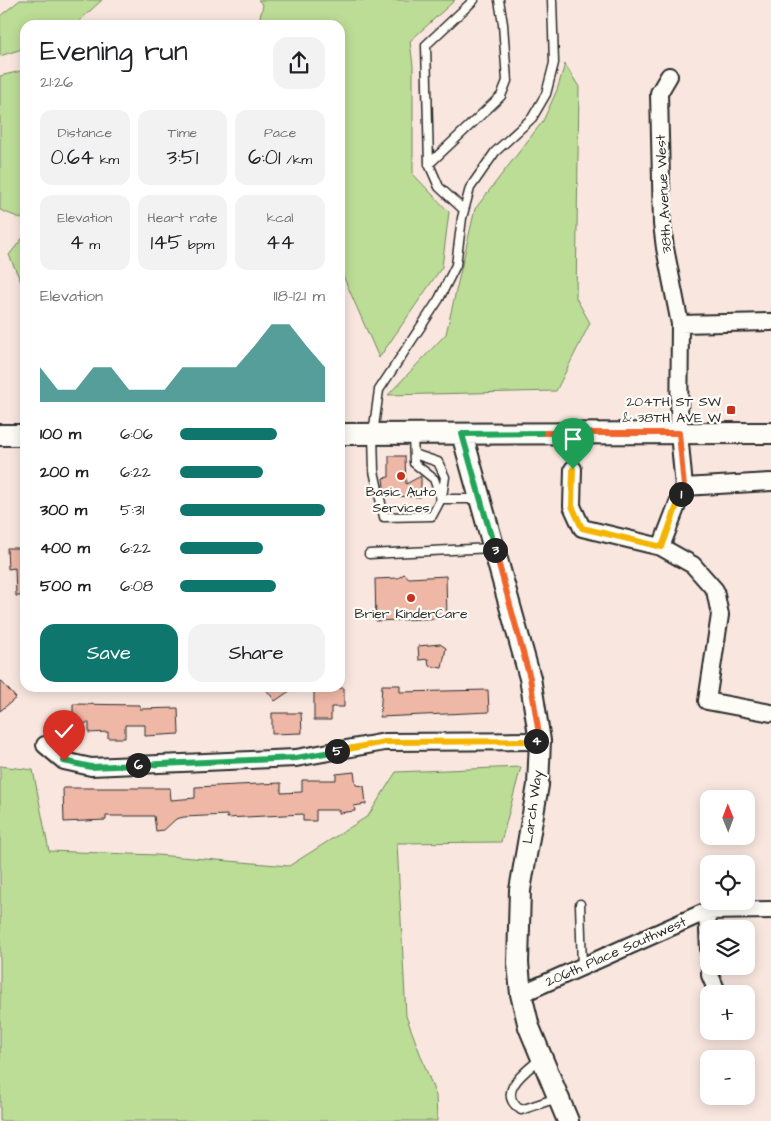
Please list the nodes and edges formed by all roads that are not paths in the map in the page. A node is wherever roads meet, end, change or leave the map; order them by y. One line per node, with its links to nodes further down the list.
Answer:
1 (474, 0): 5 (lane)
2 (498, 0): 5 (lane)
3 (552, 0): 6 (lane)
4 (669, 76): 8 (street, 38th Avenue West)
5 (429, 164): 6 (lane)
6 (464, 210): 12 (lane)
7 (771, 322): 8 (street)
8 (680, 324): 9 (street, 38th Avenue West)
9 (679, 433): 10 (street); 14 (street); 20 (street, 38th Avenue West)
10 (771, 433)
11 (345, 434): 12 (street)
12 (372, 434): 13 (street); 21 (lane)
13 (413, 434): 14 (street); 17 (lane)
14 (462, 434): 22 (street, Larch Way)
15 (0, 435): 16 (street)
16 (20, 435)
17 (414, 458): 21 (lane); 21 (lane)
18 (573, 469): 23 (street)
19 (771, 482): 20 (street)
20 (684, 487): 23 (street)
21 (441, 499): 22 (lane)
22 (481, 499): 24 (street, Larch Way)
23 (662, 547): 26 (street)
24 (495, 548): 25 (lane); 27 (street, Larch Way)
25 (369, 554)
26 (771, 713)
27 (540, 741): 28 (street); 34 (street, Larch Way)
28 (45, 745)
29 (580, 904): 33 (lane)
30 (771, 910): 31 (street, 206th Place Southwest)
31 (707, 911): 32 (street); 33 (street, 206th Place Southwest)
32 (707, 920)
33 (582, 966): 34 (street, 206th Place Southwest)
34 (521, 994): 35 (street, Larch Way)
35 (542, 1058): 36 (street, Larch Way); 36 (lane)
36 (558, 1097): 37 (street, Larch Way)
37 (568, 1121)

